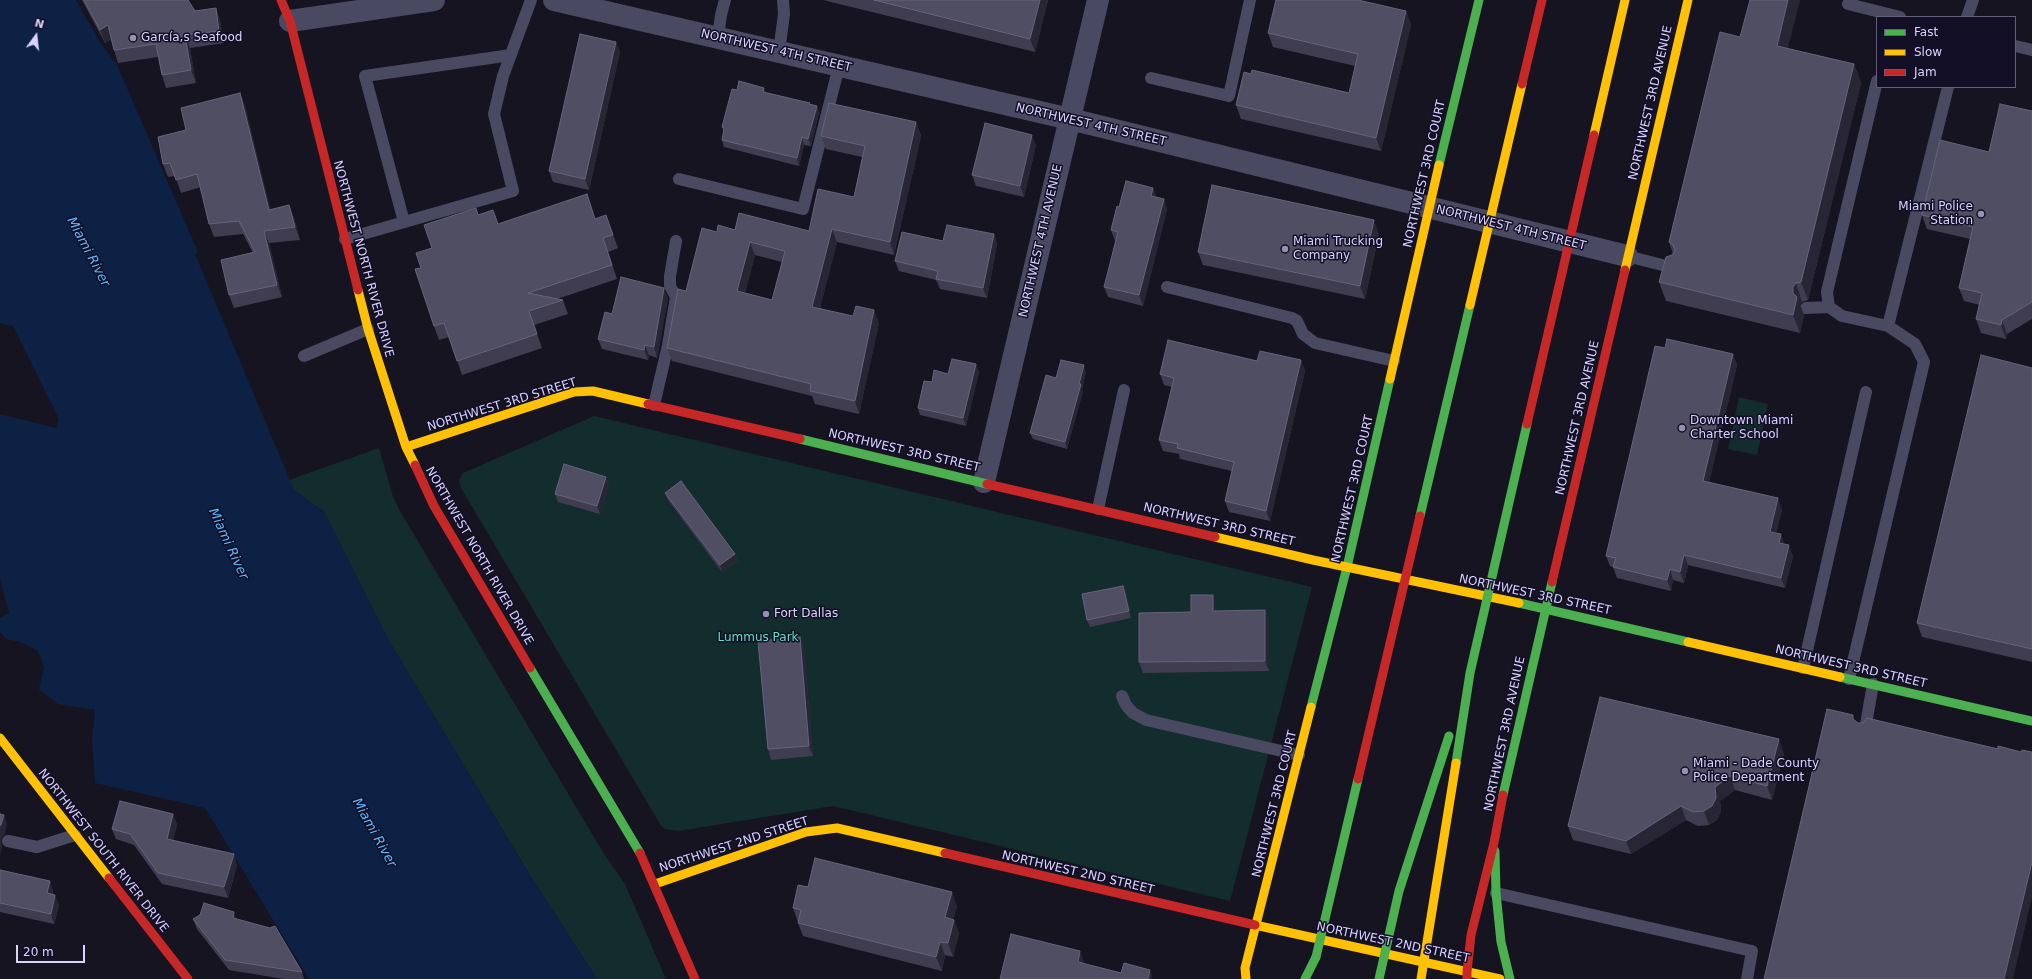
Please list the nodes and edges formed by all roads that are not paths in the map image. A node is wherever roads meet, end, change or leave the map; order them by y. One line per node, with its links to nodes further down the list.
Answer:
1 (282, 0): 17 (main road, NORTHWEST NORTH RIVER DRIVE)
2 (434, 0): 17 (street)
3 (531, 0): 22 (lane)
4 (554, 0): 18 (street, NORTHWEST 4TH STREET)
5 (726, 0): 18 (lane)
6 (784, 0): 21 (lane)
7 (1098, 0): 27 (street, NORTHWEST 4TH AVENUE)
8 (1250, 0): 24 (lane)
9 (1479, 0): 29 (main road, NORTHWEST 3RD COURT)
10 (1542, 0): 65 (main road, bridge)
11 (1625, 0): 51 (main road, bridge)
12 (1688, 0): 33 (main road, NORTHWEST 3RD AVENUE)
13 (1973, 0): 16 (lane)
14 (1848, 4): 15 (lane)
15 (1895, 16)
16 (1967, 16)
17 (290, 21): 31 (main road, NORTHWEST NORTH RIVER DRIVE)
18 (718, 38): 21 (street, NORTHWEST 4TH STREET)
19 (2016, 46): 20 (lane)
20 (2032, 50)
21 (779, 52): 23 (street, NORTHWEST 4TH STREET)
22 (511, 55): 30 (lane); 30 (lane)
23 (839, 66): 27 (street, NORTHWEST 4TH STREET); 28 (lane)
24 (1152, 78)
25 (1876, 85): 36 (lane)
26 (1948, 88): 38 (lane)
27 (1070, 119): 29 (street, NORTHWEST 4TH STREET); 46 (street, NORTHWEST 4TH AVENUE)
28 (680, 180)
29 (1429, 208): 33 (street, NORTHWEST 4TH STREET); 41 (main road, NORTHWEST 3RD COURT)
30 (404, 222): 31 (lane)
31 (344, 239): 39 (main road, NORTHWEST NORTH RIVER DRIVE)
32 (676, 241): 44 (lane)
33 (1627, 256): 34 (lane); 49 (main road, NORTHWEST 3RD AVENUE)
34 (1674, 268)
35 (1167, 288): 41 (lane)
36 (1829, 307): 37 (lane); 38 (lane)
37 (1806, 308)
38 (1888, 326): 52 (lane)
39 (368, 329): 40 (lane); 45 (main road, NORTHWEST NORTH RIVER DRIVE)
40 (304, 356)
41 (1394, 361): 48 (main road, NORTHWEST 3RD COURT)
42 (1124, 390): 47 (lane)
43 (1866, 392): 50 (lane)
44 (654, 405): 45 (main road, NORTHWEST 3RD STREET); 46 (main road, NORTHWEST 3RD STREET)
45 (406, 447): 62 (main road, NORTHWEST NORTH RIVER DRIVE)
46 (984, 482): 47 (main road, NORTHWEST 3RD STREET)
47 (1098, 509): 48 (main road, NORTHWEST 3RD STREET)
48 (1347, 567): 49 (main road, NORTHWEST 3RD STREET); 58 (main road, NORTHWEST 3RD COURT)
49 (1546, 609): 50 (main road, NORTHWEST 3RD STREET); 61 (main road, NORTHWEST 3RD AVENUE)
50 (1804, 668): 52 (main road, NORTHWEST 3RD STREET)
51 (1470, 673): 74 (main road, bridge); 75 (main road, bridge)
52 (1849, 679): 53 (main road, NORTHWEST 3RD STREET)
53 (1873, 684): 55 (main road, NORTHWEST 3RD STREET); 56 (lane)
54 (1122, 696): 58 (lane)
55 (2032, 721)
56 (1865, 730)
57 (0, 738): 59 (main road, NORTHWEST SOUTH RIVER DRIVE)
58 (1299, 755): 64 (main road, NORTHWEST 3RD COURT)
59 (75, 835): 60 (lane); 68 (main road, NORTHWEST SOUTH RIVER DRIVE)
60 (8, 841)
61 (1494, 843): 63 (main road, NORTHWEST 3RD AVENUE); 67 (main road, NORTHWEST 3RD AVENUE)
62 (655, 884): 64 (main road, NORTHWEST 2ND STREET); 69 (main road, NORTHWEST NORTH RIVER DRIVE)
63 (1496, 893): 77 (main road, NORTHWEST 3RD AVENUE); 78 (lane)
64 (1256, 926): 66 (main road, NORTHWEST 3RD COURT); 67 (main road, NORTHWEST 2ND STREET)
65 (1316, 957): 72 (main road); 73 (main road)
66 (1245, 968): 70 (main road, NORTHWEST 3RD COURT); 71 (main road)
67 (1467, 975): 76 (main road, NORTHWEST 2ND STREET)
68 (188, 979)
69 (695, 979)
70 (1235, 979)
71 (1246, 979)
72 (1305, 979)
73 (1312, 979)
74 (1379, 979)
75 (1421, 979)
76 (1500, 979)
77 (1510, 979)
78 (1747, 979)

